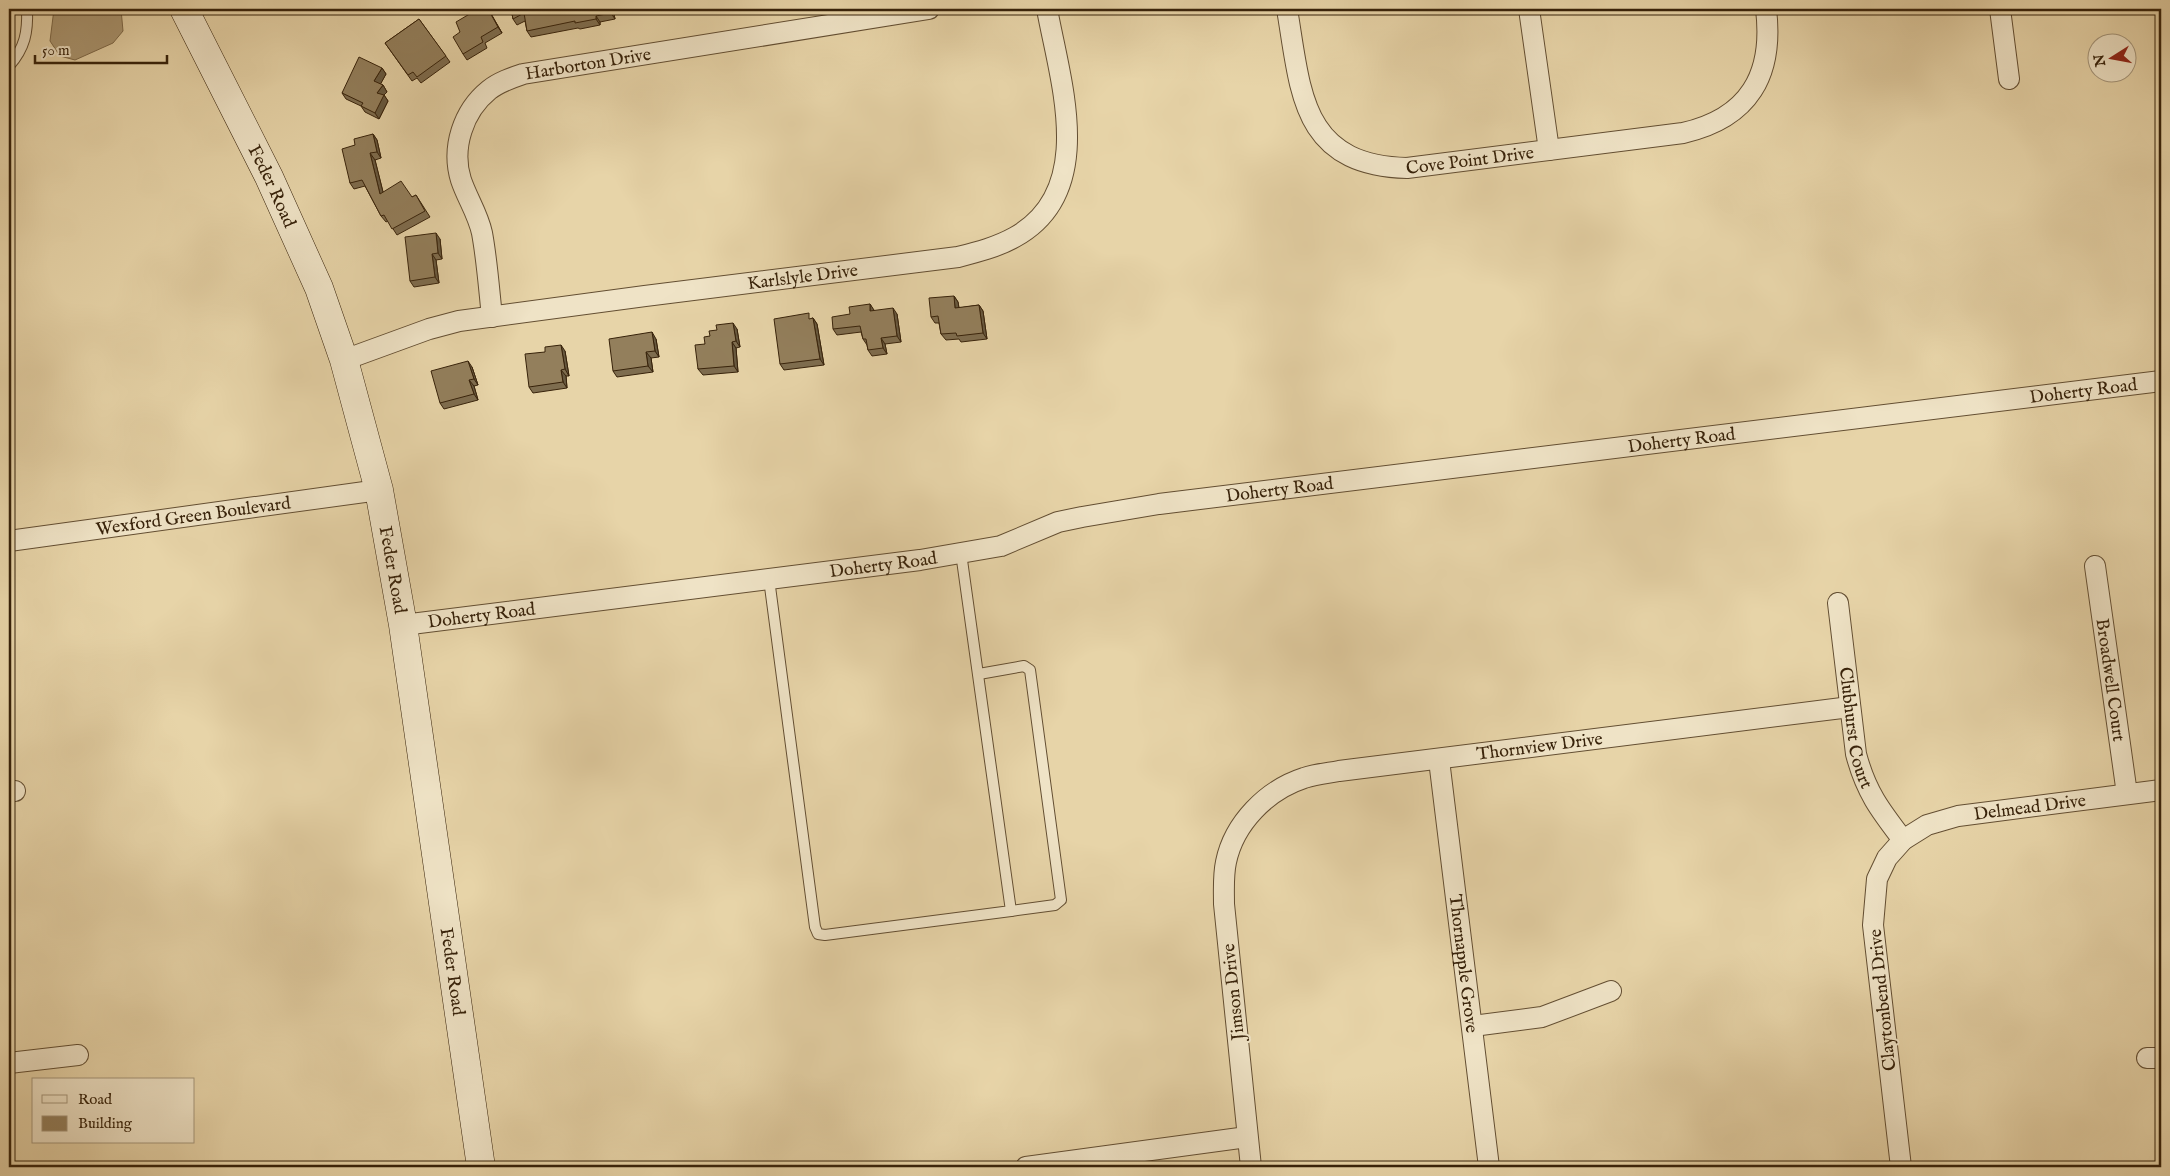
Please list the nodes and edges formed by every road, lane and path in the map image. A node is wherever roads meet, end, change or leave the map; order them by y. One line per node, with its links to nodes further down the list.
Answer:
1 (27, 9): 9 (lane)
2 (184, 9): 13 (main road, Feder Road)
3 (929, 9): 12 (street, Harborton Drive)
4 (1047, 9): 12 (street, Karlslyle Drive)
5 (1287, 9): 11 (street, Cove Point Drive)
6 (1529, 9): 11 (street)
7 (1766, 9): 11 (street, Cove Point Drive)
8 (2000, 9): 10 (street)
9 (9, 66)
10 (2009, 79)
11 (1549, 150)
12 (492, 316): 13 (street, Karlslyle Drive)
13 (344, 360): 15 (main road, Feder Road)
14 (2161, 381): 17 (street, Doherty Road)
15 (379, 490): 16 (street, Wexford Green Boulevard); 21 (main road, Feder Road)
16 (9, 541)
17 (961, 553): 19 (street, Doherty Road); 22 (lane)
18 (2095, 566): 26 (street, Broadwell Court)
19 (769, 579): 21 (street, Doherty Road); 29 (lane)
20 (1838, 603): 23 (street, Clubhurst Court)
21 (403, 625): 35 (main road, Feder Road)
22 (979, 674): 29 (lane); 29 (lane)
23 (1850, 707): 24 (street, Thornview Drive); 28 (street, Clubhurst Court)
24 (1439, 760): 27 (street, Thornview Drive); 31 (street, Thornapple Grove)
25 (2161, 790): 26 (street, Delmead Drive)
26 (2127, 794): 28 (street, Delmead Drive)
27 (1244, 821): 34 (street, Jimson Drive)
28 (1903, 840): 39 (street, Claytonbend Drive)
29 (1011, 911)
30 (1610, 992): 31 (street)
31 (1473, 1026): 38 (street, Thornapple Grove)
32 (78, 1055): 33 (street)
33 (9, 1063)
34 (1247, 1137): 36 (street); 37 (street, Jimson Drive)
35 (481, 1167)
36 (1026, 1167)
37 (1251, 1167)
38 (1489, 1167)
39 (1901, 1167)

